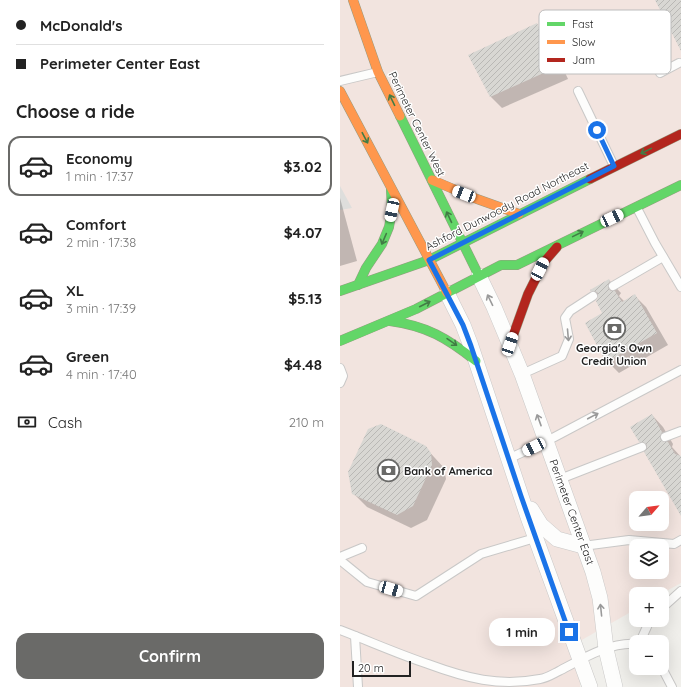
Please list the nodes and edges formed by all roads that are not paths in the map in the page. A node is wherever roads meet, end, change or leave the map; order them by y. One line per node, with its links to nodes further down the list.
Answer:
1 (353, 0): 2 (main road, Perimeter Center West)
2 (378, 72): 3 (lane); 8 (main road, Perimeter Center West, one-way to 2)
3 (340, 82)
4 (340, 91): 10 (main road, one-way to 10)
5 (578, 91): 7 (lane)
6 (681, 134): 7 (main road, Ashford Dunwoody Road Northeast, one-way to 7)
7 (614, 166): 12 (main road, Ashford Dunwoody Road Northeast)
8 (432, 180): 12 (main road); 13 (main road, Perimeter Center West, one-way to 8)
9 (681, 185): 11 (main road)
10 (391, 188): 16 (main road); 18 (main road, one-way to 18)
11 (636, 207): 14 (main road, one-way to 11); 15 (lane)
12 (519, 214): 13 (main road, Ashford Dunwoody Road Northeast)
13 (462, 243): 16 (main road, Ashford Dunwoody Road Northeast); 17 (main road, Perimeter Center West)
14 (560, 243): 17 (main road); 26 (main road)
15 (663, 257): 19 (lane); 20 (lane)
16 (429, 260): 18 (main road, Ashford Dunwoody Road Northeast); 22 (main road)
17 (479, 276): 22 (main road); 26 (street, Perimeter Center East, one-way to 17)
18 (358, 285): 21 (main road, Ashford Dunwoody Road Northeast)
19 (613, 286)
20 (681, 287)
21 (340, 291)
22 (447, 293): 24 (main road, one-way to 22); 27 (street)
23 (593, 296): 30 (lane, one-way to 30)
24 (390, 321): 25 (main road); 27 (main road, one-way to 27)
25 (340, 341)
26 (510, 344): 30 (street, Perimeter Center East)
27 (476, 361): 36 (street)
28 (340, 368): 31 (lane)
29 (681, 370): 34 (lane, one-way to 29)
30 (522, 374): 34 (street, Perimeter Center East, one-way to 30)
31 (340, 383)
32 (681, 431): 33 (lane)
33 (665, 437)
34 (546, 441): 36 (lane); 37 (street, Perimeter Center East)
35 (642, 447): 37 (lane)
36 (508, 459): 38 (street)
37 (560, 479): 41 (street, Perimeter Center East)
38 (517, 486): 39 (street); 41 (street)
39 (536, 538): 43 (lane); 50 (street)
40 (681, 540): 41 (lane)
41 (583, 546): 49 (street, Perimeter Center East, one-way to 41)
42 (362, 548): 43 (lane)
43 (340, 558)
44 (681, 591): 45 (lane)
45 (669, 602)
46 (340, 630): 47 (lane)
47 (355, 636): 50 (lane); 52 (lane)
48 (629, 644): 49 (lane)
49 (606, 649): 50 (lane); 54 (street, Perimeter Center East)
50 (580, 660): 53 (street)
51 (666, 675): 55 (lane)
52 (358, 687)
53 (590, 687)
54 (615, 687)
55 (672, 687)

